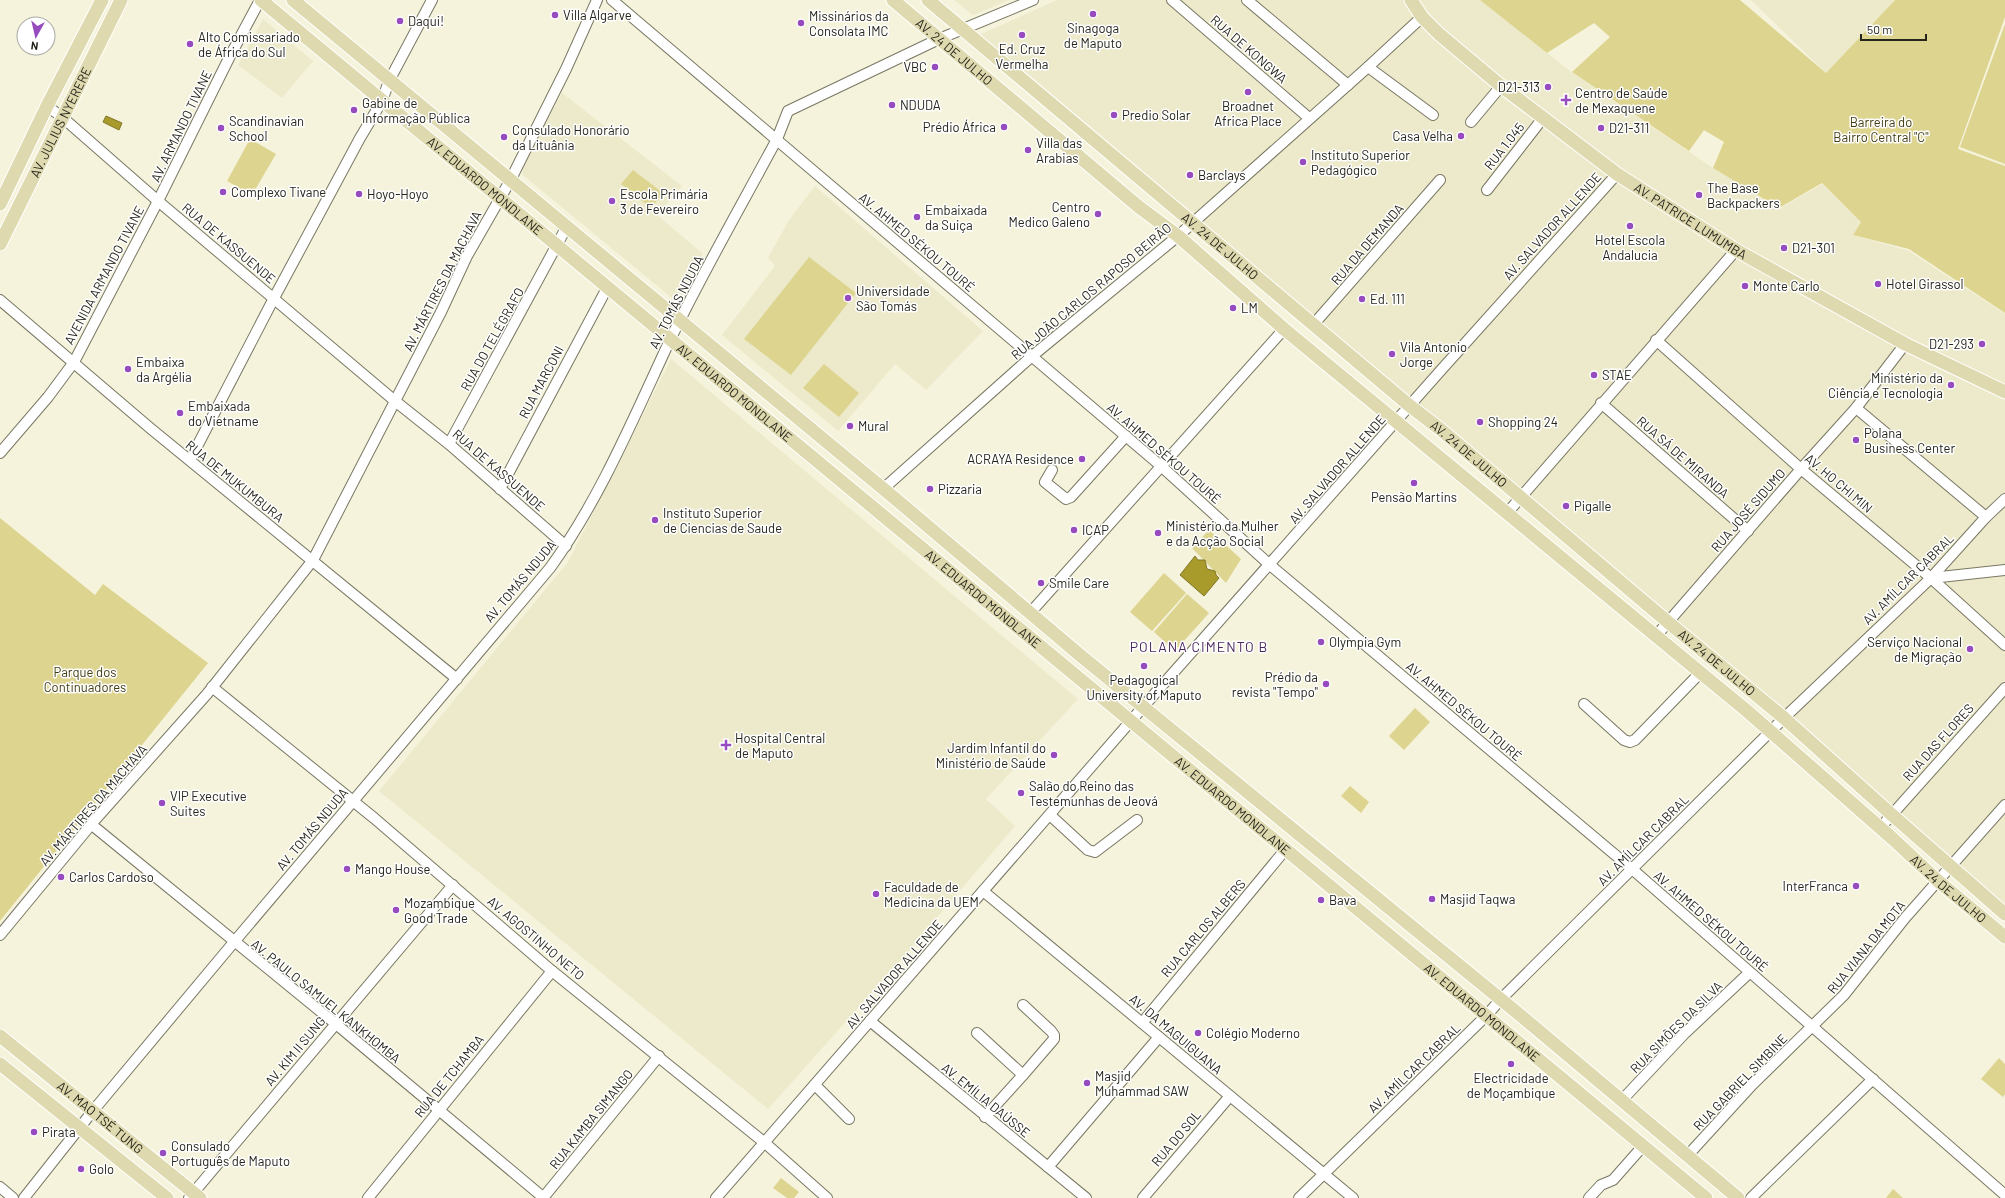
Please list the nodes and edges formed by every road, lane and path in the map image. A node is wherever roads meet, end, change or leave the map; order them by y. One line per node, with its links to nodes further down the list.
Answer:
1 (102, 0): 22 (main road, AV. JULIUS NYERERE)
2 (121, 0): 24 (main road, AV. JULIUS NYERERE)
3 (261, 0): 21 (main road, AV. EDUARDO MONDLANE); 34 (street, AV. ARMANDO TIVANE)
4 (293, 0): 18 (main road, AV. EDUARDO MONDLANE)
5 (432, 0): 18 (street)
6 (597, 0): 31 (street, AV. MÁRTIRES DA MACHAVA)
7 (612, 0): 28 (street, AV. AHMED SÉKOU TOURÉ)
8 (893, 0): 16 (main road, AV. 24 DE JULHO)
9 (928, 0): 15 (main road, AV. 24 DE JULHO)
10 (1034, 0): 15 (street, AV. TOMÁS NDUDA)
11 (1172, 0): 25 (street, RUA DE KONGWA)
12 (1247, 0): 19 (street)
13 (1411, 0): 14 (main road, AV. PATRICE LUMUMBA)
14 (1422, 17): 17 (street, RUA JOÃO CARLOS RAPOSO BEIRÃO); 20 (main road, AV. PATRICE LUMUMBA)
15 (963, 30): 16 (street, AV. TOMÁS NDUDA); 36 (main road, AV. 24 DE JULHO)
16 (939, 40): 28 (street, AV. TOMÁS NDUDA); 38 (main road, AV. 24 DE JULHO)
17 (1368, 67): 19 (street, RUA JOÃO CARLOS RAPOSO BEIRÃO); 23 (street)
18 (389, 81): 21 (street); 31 (main road, AV. EDUARDO MONDLANE)
19 (1348, 85): 25 (street, RUA JOÃO CARLOS RAPOSO BEIRÃO)
20 (1501, 86): 26 (main road, AV. PATRICE LUMUMBA); 27 (street)
21 (382, 101): 33 (main road, AV. EDUARDO MONDLANE); 43 (street)
22 (47, 106): 24 (street, RUA DE KASSUENDE); 35 (main road, AV. JULIUS NYERERE)
23 (1433, 115)
24 (62, 117): 34 (street, RUA DE KASSUENDE); 39 (main road, AV. JULIUS NYERERE)
25 (1309, 118): 36 (street, RUA JOÃO CARLOS RAPOSO BEIRÃO)
26 (1543, 118): 29 (main road, AV. PATRICE LUMUMBA); 32 (street, RUA 1.045)
27 (1471, 122)
28 (777, 139): 45 (street, AV. TOMÁS NDUDA); 51 (street, AV. AHMED SÉKOU TOURÉ)
29 (1617, 174): 41 (main road, AV. PATRICE LUMUMBA); 56 (street, AV. SALVADOR ALLENDE)
30 (1440, 180): 46 (street, RUA DA DEMANDA)
31 (510, 181): 33 (street, AV. MÁRTIRES DA MACHAVA); 37 (main road, AV. EDUARDO MONDLANE)
32 (1487, 190)
33 (499, 199): 40 (main road, AV. EDUARDO MONDLANE); 54 (street, AV. MÁRTIRES DA MACHAVA)
34 (158, 201): 43 (street, RUA DE KASSUENDE); 52 (street, AVENIDA ARMANDO TIVANE)
35 (0, 204)
36 (1192, 222): 38 (street, RUA JOÃO CARLOS RAPOSO BEIRÃO); 46 (main road, AV. 24 DE JULHO)
37 (566, 228): 40 (street, RUA DO TELÉGRAFO); 45 (main road, AV. EDUARDO MONDLANE)
38 (1178, 236): 47 (main road, AV. 24 DE JULHO); 51 (street, RUA JOÃO CARLOS RAPOSO BEIRÃO)
39 (0, 243)
40 (557, 247): 42 (main road, AV. EDUARDO MONDLANE); 60 (street, RUA DO TELÉGRAFO)
41 (1736, 250): 49 (street); 50 (main road, AV. PATRICE LUMUMBA)
42 (607, 288): 48 (main road, AV. EDUARDO MONDLANE); 66 (street, RUA MARCONI)
43 (274, 298): 54 (street, RUA DE KASSUENDE); 62 (street)
44 (0, 300): 52 (street, RUA DE MUKUMBURA)
45 (680, 321): 48 (street, AV. TOMÁS NDUDA); 67 (main road, AV. EDUARDO MONDLANE)
46 (1313, 325): 56 (main road, AV. 24 DE JULHO)
47 (1284, 329): 58 (main road, AV. 24 DE JULHO); 63 (street)
48 (670, 340): 73 (street, AV. TOMÁS NDUDA); 89 (main road, AV. EDUARDO MONDLANE)
49 (1656, 340): 55 (street); 64 (street, AV. HO CHI MIN)
50 (1905, 344): 53 (main road, AV. PATRICE LUMUMBA); 57 (street, RUA JOSÉ SIDUMO)
51 (1031, 357): 59 (street, AV. AHMED SÉKOU TOURÉ); 67 (street, RUA JOÃO CARLOS RAPOSO BEIRÃO)
52 (74, 362): 61 (street); 62 (street, RUA DE MUKUMBURA)
53 (2005, 392)
54 (394, 401): 60 (street, RUA DE KASSUENDE); 74 (street, AV. MÁRTIRES DA MACHAVA)
55 (1601, 403): 68 (street); 72 (street, RUA SÁ DE MIRANDA)
56 (1410, 406): 58 (street, AV. SALVADOR ALLENDE); 68 (main road, AV. 24 DE JULHO)
57 (1856, 408): 64 (street, RUA JOSÉ SIDUMO); 71 (street)
58 (1396, 421): 70 (main road, AV. 24 DE JULHO); 75 (street, AV. SALVADOR ALLENDE)
59 (1126, 436): 63 (street, AV. AHMED SÉKOU TOURÉ); 65 (street)
60 (449, 444): 66 (street, RUA DE KASSUENDE)
61 (0, 453)
62 (190, 460): 74 (street, RUA DE MUKUMBURA)
63 (1161, 466): 75 (street, AV. AHMED SÉKOU TOURÉ); 78 (street)
64 (1801, 469): 72 (street, RUA JOSÉ SIDUMO); 77 (street, AV. HO CHI MIN)
65 (1052, 470)
66 (500, 489): 73 (street, RUA DE KASSUENDE)
67 (883, 489): 78 (main road, AV. EDUARDO MONDLANE)
68 (1520, 498): 70 (street); 79 (main road, AV. 24 DE JULHO)
69 (2005, 499): 71 (street, AV. AMÍLCAR CABRAL)
70 (1508, 512): 80 (main road, AV. 24 DE JULHO)
71 (1986, 517): 77 (street, AV. AMÍLCAR CABRAL)
72 (1748, 531): 79 (street, RUA JOSÉ SIDUMO)
73 (566, 546): 83 (street, AV. TOMÁS NDUDA)
74 (314, 560): 83 (street, RUA DE MUKUMBURA); 85 (street, AV. MÁRTIRES DA MACHAVA)
75 (1270, 565): 87 (street, AV. SALVADOR ALLENDE); 100 (street, AV. AHMED SÉKOU TOURÉ)
76 (2005, 570): 77 (street)
77 (1931, 578): 81 (street, AV. HO CHI MIN); 88 (street, AV. AMÍLCAR CABRAL)
78 (1030, 613): 87 (main road, AV. EDUARDO MONDLANE)
79 (1669, 623): 80 (street, RUA JOSÉ SIDUMO); 88 (main road, AV. 24 DE JULHO)
80 (1656, 636): 82 (main road, AV. 24 DE JULHO)
81 (2005, 645)
82 (1701, 672): 86 (street); 90 (main road, AV. 24 DE JULHO)
83 (457, 678): 91 (street, AV. TOMÁS NDUDA)
84 (2005, 688): 93 (street, RUA DAS FLORES)
85 (210, 690): 91 (street, AV. AGOSTINHO NETO); 96 (street, AV. MÁRTIRES DA MACHAVA)
86 (1584, 704)
87 (1143, 707): 89 (street, AV. SALVADOR ALLENDE); 110 (main road, AV. EDUARDO MONDLANE)
88 (1784, 718): 90 (street, AV. AMÍLCAR CABRAL); 93 (main road, AV. 24 DE JULHO)
89 (1132, 721): 94 (street, AV. SALVADOR ALLENDE); 98 (main road, AV. EDUARDO MONDLANE)
90 (1771, 731): 97 (main road, AV. 24 DE JULHO); 100 (street, AV. AMÍLCAR CABRAL)
91 (352, 801): 102 (street, AV. AGOSTINHO NETO); 107 (street, AV. TOMÁS NDUDA)
92 (2005, 805): 99 (street, RUA VIANA DA MOTA)
93 (1891, 814): 97 (street, RUA DAS FLORES); 99 (main road, AV. 24 DE JULHO)
94 (1050, 815): 95 (street); 103 (street, AV. SALVADOR ALLENDE)
95 (1137, 820)
96 (92, 825): 105 (street, AV. MÁRTIRES DA MACHAVA); 107 (street, AV. PAULO SAMUEL KANKHOMBA)
97 (1880, 828): 101 (main road, AV. 24 DE JULHO)
98 (1285, 850): 112 (main road, AV. EDUARDO MONDLANE); 114 (street, RUA CARLOS ALBERS)
99 (1951, 867): 101 (street, RUA VIANA DA MOTA); 104 (main road, AV. 24 DE JULHO)
100 (1632, 869): 109 (street, AV. AHMED SÉKOU TOURÉ); 110 (street, AV. AMÍLCAR CABRAL)
101 (1938, 881): 106 (main road, AV. 24 DE JULHO); 116 (street, RUA VIANA DA MOTA)
102 (453, 885): 108 (street, AV. AGOSTINHO NETO); 115 (street, AV. KIM II SUNG)
103 (983, 890): 113 (street, AV. SALVADOR ALLENDE); 114 (street, AV. DA MAGUIGUANA)
104 (2005, 914)
105 (0, 935)
106 (2005, 937)
107 (234, 942): 115 (street, AV. PAULO SAMUEL KANKHOMBA); 128 (street, AV. TOMÁS NDUDA)
108 (552, 971): 120 (street, AV. AGOSTINHO NETO); 127 (street, RUA DE TCHAMBA)
109 (1749, 973): 116 (street, AV. AHMED SÉKOU TOURÉ); 126 (street, RUA SIMÕES DA SILVA)
110 (1501, 999): 112 (street, AV. AMÍLCAR CABRAL); 126 (main road, AV. EDUARDO MONDLANE)
111 (1023, 1005): 122 (street)
112 (1486, 1016): 133 (main road, AV. EDUARDO MONDLANE); 136 (street, AV. AMÍLCAR CABRAL)
113 (870, 1021): 124 (street, AV. SALVADOR ALLENDE); 129 (street, AV. EMÍLIA DAÚSSE)
114 (1142, 1023): 119 (street, AV. DA MAGUIGUANA)
115 (336, 1024): 127 (street, AV. PAULO SAMUEL KANKHOMBA); 139 (street, AV. KIM II SUNG)
116 (1812, 1027): 123 (street, AV. AHMED SÉKOU TOURÉ); 134 (street, RUA GABRIEL SIMBINE)
117 (977, 1033): 122 (street)
118 (0, 1036): 128 (main road, AV. MAO TSÉ TUNG)
119 (1159, 1037): 125 (street, AV. DA MAGUIGUANA); 135 (street)
120 (659, 1056): 132 (street, AV. AGOSTINHO NETO); 144 (street, RUA KAMBA SIMANGO)
121 (0, 1064): 131 (main road, AV. MAO TSÉ TUNG)
122 (1023, 1075): 129 (street)
123 (1873, 1080): 138 (street, AV. AHMED SÉKOU TOURÉ); 154 (street)
124 (815, 1085): 130 (street); 132 (street, AV. SALVADOR ALLENDE)
125 (1230, 1096): 136 (street, AV. DA MAGUIGUANA); 148 (street, RUA DO SOL)
126 (1622, 1100): 134 (main road, AV. EDUARDO MONDLANE)
127 (438, 1110): 143 (street, RUA DE TCHAMBA); 144 (street, AV. PAULO SAMUEL KANKHOMBA)
128 (92, 1112): 131 (street, AV. TOMÁS NDUDA); 139 (main road, AV. MAO TSÉ TUNG)
129 (986, 1117): 135 (street, AV. EMÍLIA DAÚSSE)
130 (849, 1119)
131 (80, 1128): 141 (street, AV. TOMÁS NDUDA); 142 (main road, AV. MAO TSÉ TUNG)
132 (765, 1143): 145 (street, AV. SALVADOR ALLENDE); 146 (street, AV. AGOSTINHO NETO)
133 (1643, 1146): 151 (street); 152 (main road, AV. EDUARDO MONDLANE)
134 (1688, 1155): 153 (main road, AV. EDUARDO MONDLANE)
135 (1048, 1167): 147 (street, AV. EMÍLIA DAÚSSE)
136 (1324, 1173): 149 (street, AV. AMÍLCAR CABRAL); 150 (street, AV. DA MAGUIGUANA)
137 (0, 1187): 140 (street)
138 (2005, 1195)
139 (194, 1196)
140 (12, 1198)
141 (24, 1198)
142 (167, 1198)
143 (368, 1198)
144 (543, 1198)
145 (716, 1198)
146 (827, 1198)
147 (1086, 1198)
148 (1143, 1198)
149 (1299, 1198)
150 (1353, 1198)
151 (1589, 1198)
152 (1706, 1198)
153 (1738, 1198)
154 (1751, 1198)

